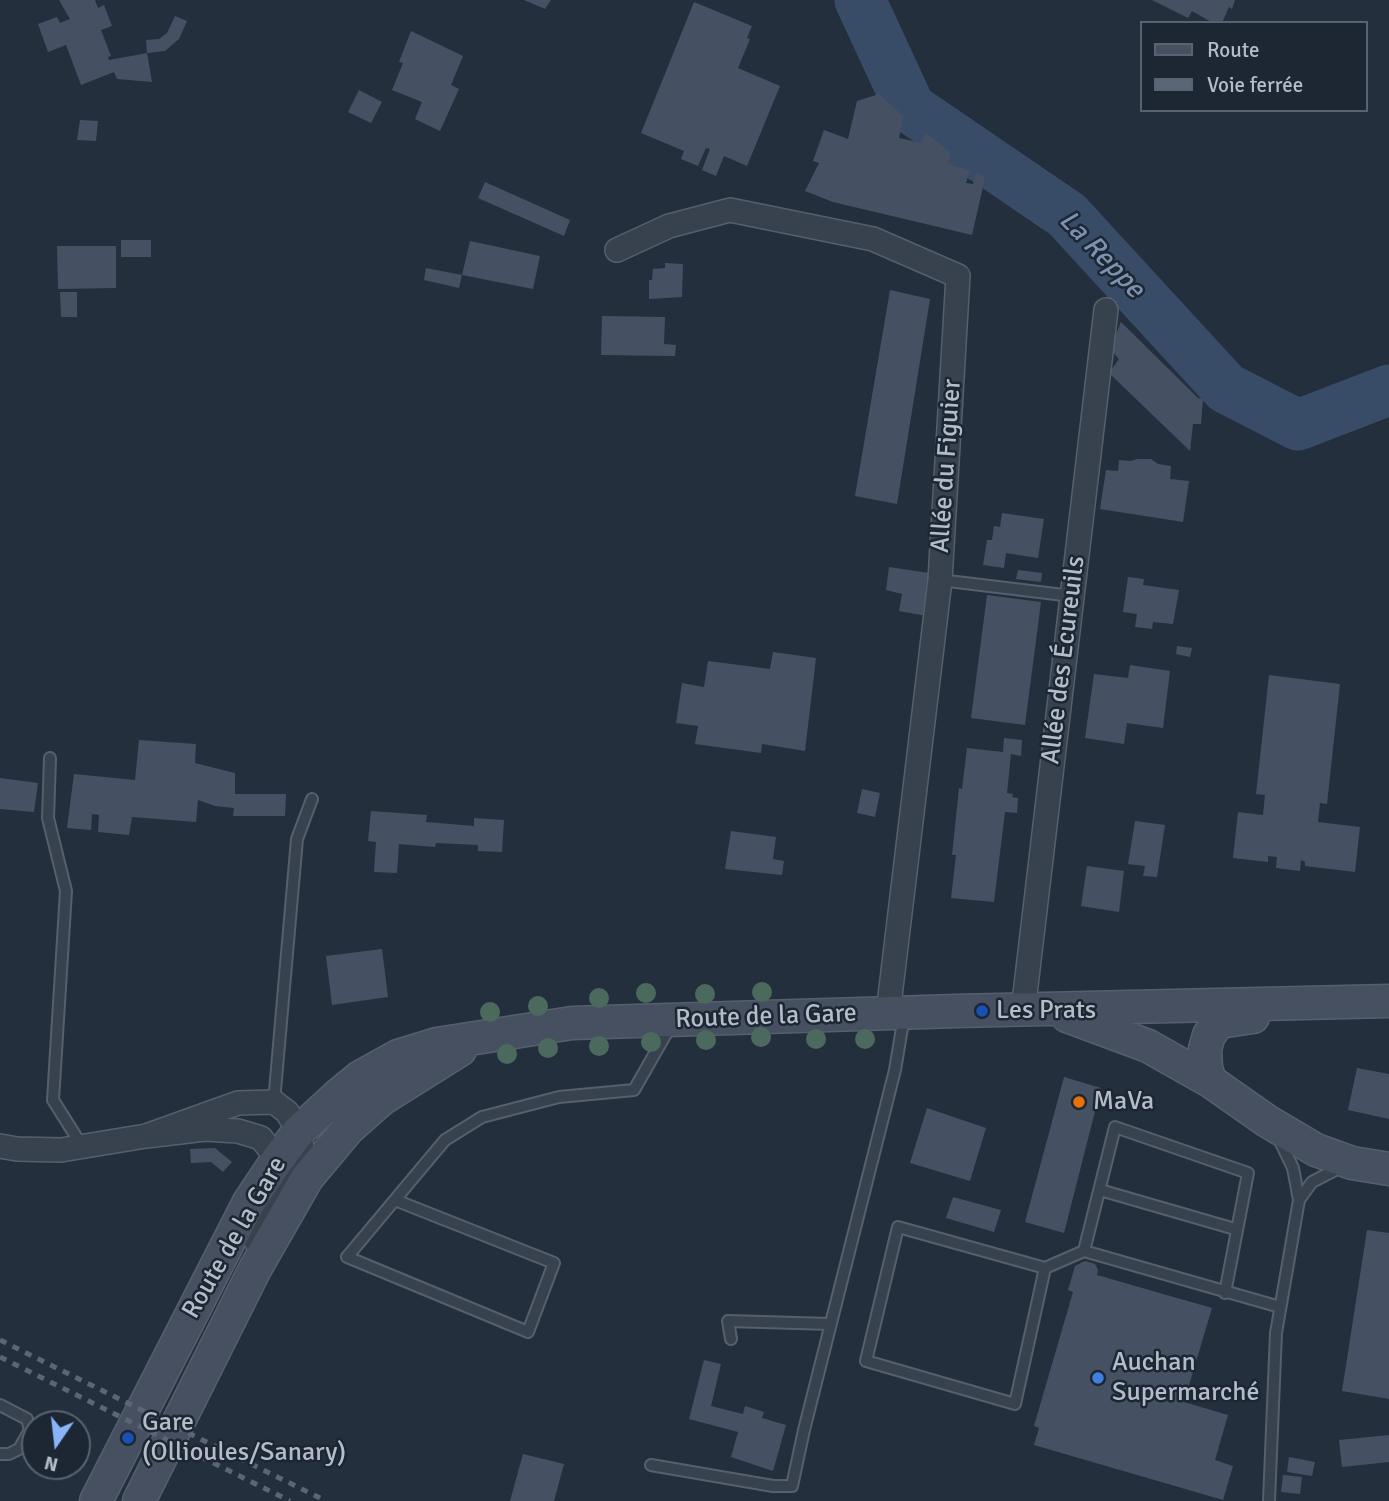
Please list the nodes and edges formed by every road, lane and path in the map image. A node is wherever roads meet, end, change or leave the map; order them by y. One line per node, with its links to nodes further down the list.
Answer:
1 (617, 250): 3 (street, Allée du Figuier)
2 (1106, 310): 4 (street, Allée des Écureuils)
3 (940, 580): 4 (lane); 10 (street, Allée du Figuier)
4 (1072, 597): 9 (street, Allée des Écureuils)
5 (50, 758): 21 (lane)
6 (312, 799): 15 (lane)
7 (1389, 1001): 8 (main road, Route de la Gare)
8 (1345, 1002): 9 (main road, Route de la Gare); 13 (main road)
9 (1036, 1010): 10 (main road, Route de la Gare); 13 (main road, Route de la Gare)
10 (897, 1013): 11 (main road, Route de la Gare); 33 (lane)
11 (674, 1019): 12 (main road, Route de la Gare); 25 (lane)
12 (485, 1038): 14 (main road, Route de la Gare); 18 (main road, Route de la Gare)
13 (1210, 1081): 16 (main road, Route de la Gare)
14 (337, 1096): 15 (street); 19 (main road, Route de la Gare)
15 (274, 1102): 17 (street); 19 (street)
16 (1267, 1121): 22 (main road, Route de la Gare); 26 (lane)
17 (146, 1136): 19 (street); 21 (street)
18 (340, 1139): 19 (street); 30 (main road, Route de la Gare)
19 (286, 1141): 30 (street); 38 (main road, Route de la Gare)
20 (0, 1146): 21 (street)
21 (82, 1146)
22 (1352, 1163): 23 (main road, Route de la Gare); 26 (lane)
23 (1389, 1169)
24 (1100, 1190): 27 (lane); 27 (lane); 28 (lane)
25 (394, 1200): 25 (lane)
26 (1299, 1200): 32 (lane)
27 (1236, 1229): 31 (lane)
28 (1084, 1251): 29 (lane); 31 (lane)
29 (1045, 1268): 29 (lane)
30 (255, 1269): 39 (main road, Route de la Gare)
31 (1225, 1293): 32 (lane)
32 (1280, 1307): 40 (lane)
33 (831, 1324): 34 (lane); 37 (lane)
34 (731, 1339)
35 (0, 1405): 36 (lane)
36 (0, 1454)
37 (651, 1465)
38 (96, 1501)
39 (139, 1501)
40 (1269, 1501)

